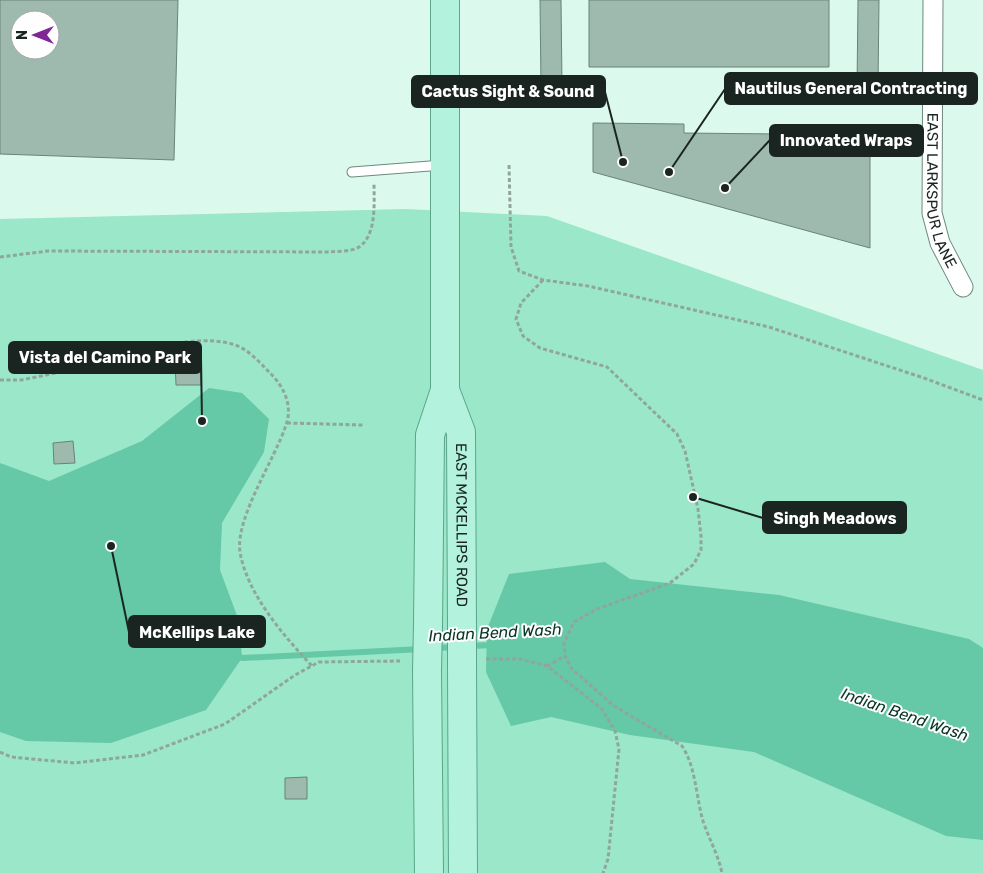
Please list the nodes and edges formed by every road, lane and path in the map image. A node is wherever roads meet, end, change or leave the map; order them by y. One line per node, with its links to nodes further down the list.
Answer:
1 (445, 0): 3 (main road, EAST MCKELLIPS ROAD)
2 (933, 0): 9 (street, EAST LARKSPUR LANE)
3 (445, 165): 6 (lane); 11 (main road, EAST MCKELLIPS ROAD)
4 (509, 165): 8 (path)
5 (352, 172): 6 (lane)
6 (375, 172): 7 (path)
7 (0, 256)
8 (543, 280): 12 (path); 15 (path)
9 (963, 287)
10 (0, 380): 13 (path)
11 (445, 390): 17 (main road, EAST MCKELLIPS ROAD, bridge); 21 (main road, EAST MCKELLIPS ROAD, bridge)
12 (983, 400)
13 (287, 423): 14 (path); 18 (path)
14 (363, 425)
15 (565, 656): 19 (path); 24 (path)
16 (400, 661): 18 (path)
17 (474, 663): 19 (path); 22 (main road, EAST MCKELLIPS ROAD)
18 (312, 666): 20 (path)
19 (548, 666): 23 (path)
20 (0, 752)
21 (429, 873)
22 (463, 873)
23 (603, 873)
24 (722, 873)

